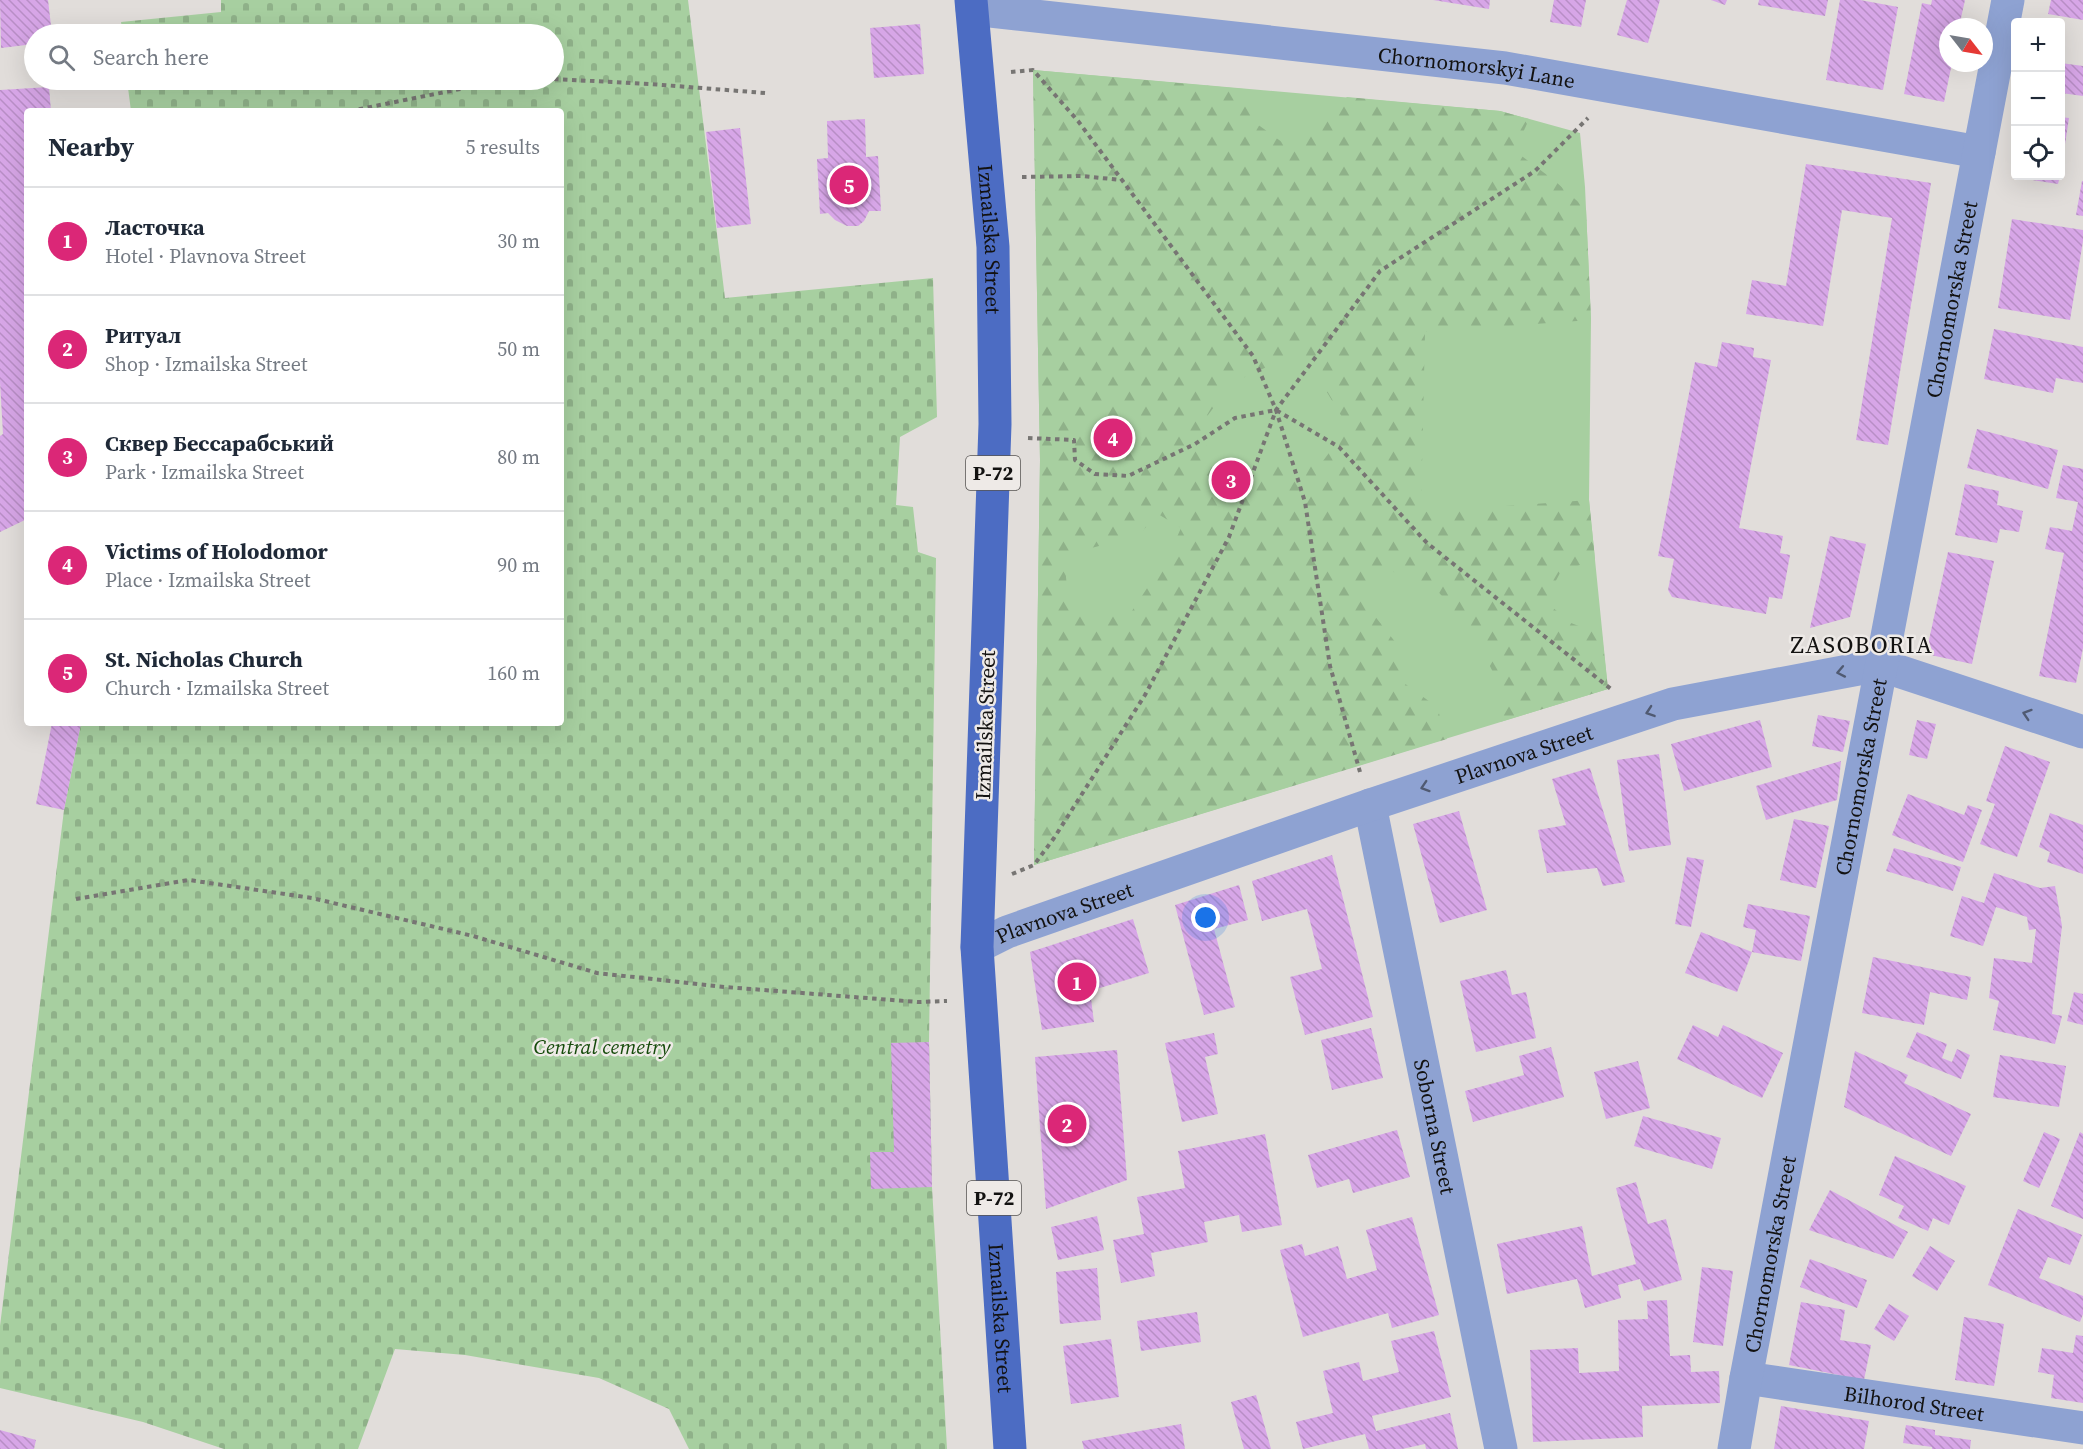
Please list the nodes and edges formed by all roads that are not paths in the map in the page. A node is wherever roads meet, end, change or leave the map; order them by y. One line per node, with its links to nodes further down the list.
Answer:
1 (2008, 0): 3 (street, Chornomorska Street)
2 (972, 5): 3 (street, Chornomorskyi Lane); 7 (main road, Izmailska Street / Р-72)
3 (1979, 153): 4 (street, Chornomorska Street)
4 (1880, 665): 5 (street, Plavnova Street, one-way to 4); 6 (street, Plavnova Street, one-way to 6); 8 (street, Chornomorska Street)
5 (2083, 732)
6 (1370, 805): 7 (street, Plavnova Street); 11 (street, Soborna Street)
7 (977, 947): 10 (main road, Izmailska Street / Р-72)
8 (1746, 1378): 9 (street, Bilhorod Street); 12 (street, Chornomorska Street)
9 (2083, 1428)
10 (1010, 1449)
11 (1501, 1449)
12 (1734, 1449)

